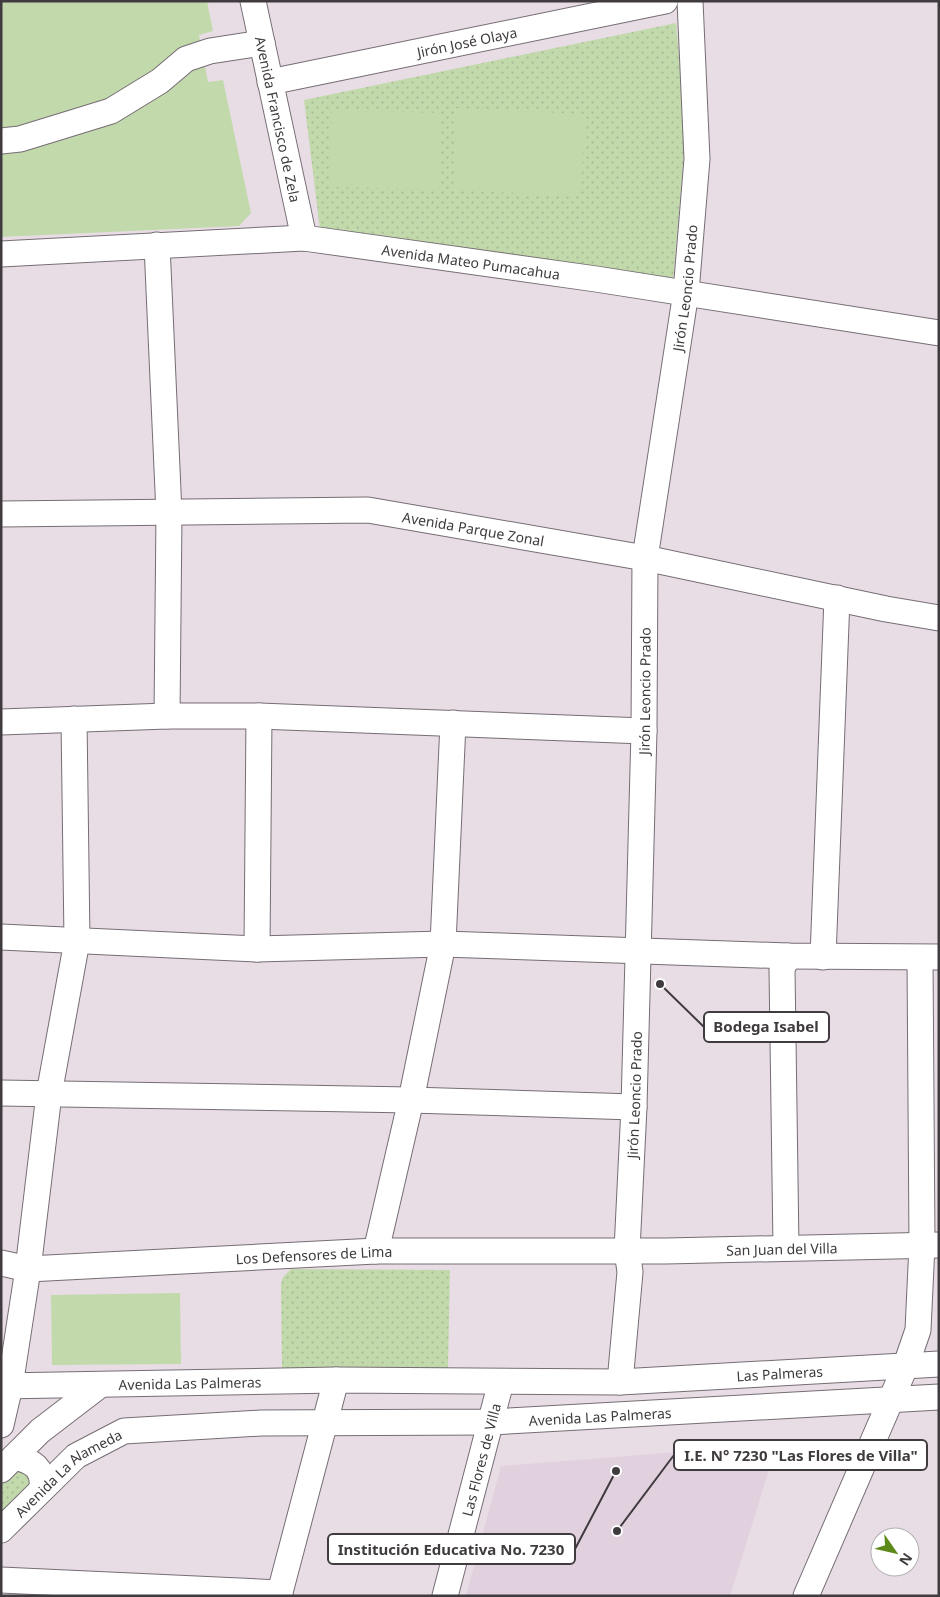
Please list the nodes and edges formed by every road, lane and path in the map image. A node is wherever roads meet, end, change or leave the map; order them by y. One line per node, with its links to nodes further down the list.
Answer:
1 (253, 1): 4 (street, Avenida Francisco de Zela)
2 (666, 1): 5 (street, Jirón José Olaya)
3 (690, 1): 10 (street, Jirón Leoncio Prado)
4 (262, 43): 5 (street, Avenida Francisco de Zela); 6 (street)
5 (270, 82): 7 (street, Avenida Francisco de Zela)
6 (1, 141)
7 (304, 238): 8 (street, Avenida Mateo Pumacahua); 10 (street, Avenida Mateo Pumacahua)
8 (157, 245): 9 (street, Avenida Mateo Pumacahua); 12 (street)
9 (1, 254)
10 (686, 292): 11 (street, Avenida Mateo Pumacahua); 14 (street, Jirón Leoncio Prado)
11 (939, 333)
12 (169, 513): 13 (street, Avenida Parque Zonal); 14 (street, Avenida Parque Zonal); 19 (street)
13 (1, 514)
14 (646, 558): 15 (street, Avenida Parque Zonal); 24 (street, Jirón Leoncio Prado)
15 (837, 598): 17 (street, Avenida Parque Zonal); 31 (street)
16 (939, 605): 17 (street)
17 (886, 609): 18 (street, Avenida Parque Zonal)
18 (939, 618)
19 (167, 716): 20 (street); 21 (street)
20 (259, 716): 23 (street); 28 (street)
21 (74, 719): 22 (street); 26 (street)
22 (1, 722)
23 (453, 723): 24 (street); 27 (street)
24 (644, 730): 29 (street, Jirón Leoncio Prado)
25 (1, 937): 26 (street)
26 (77, 941): 28 (street); 34 (street)
27 (442, 944): 28 (street); 29 (street); 35 (street)
28 (257, 949)
29 (637, 951): 30 (street); 36 (street, Jirón Leoncio Prado)
30 (788, 956): 31 (street); 38 (street)
31 (823, 957): 32 (street)
32 (929, 957): 37 (street)
33 (1, 1093): 34 (street)
34 (49, 1094): 35 (street); 42 (street)
35 (411, 1100): 36 (street); 40 (street)
36 (634, 1107): 39 (street, Jirón Leoncio Prado)
37 (930, 1245): 38 (street, San Juan del Villa); 44 (street)
38 (786, 1248): 39 (street, San Juan del Villa)
39 (626, 1250): 40 (street, Los Defensores de Lima); 47 (street, Jirón Leoncio Prado)
40 (376, 1251): 42 (street, Los Defensores de Lima)
41 (1, 1263): 42 (street, Los Defensores de Lima)
42 (28, 1269): 49 (street)
43 (939, 1364): 44 (street, Las Palmeras)
44 (906, 1366): 47 (street, Las Palmeras); 51 (street)
45 (336, 1380): 46 (street, Avenida Las Palmeras); 48 (street, Avenida Las Palmeras); 54 (street)
46 (501, 1382): 47 (street, Avenida Las Palmeras); 52 (street, Las Flores de Villa)
47 (620, 1382)
48 (100, 1385): 49 (street); 56 (street, Avenida Las Palmeras)
49 (5, 1386): 55 (street)
50 (939, 1397): 51 (street, Avenida Las Palmeras)
51 (892, 1399): 52 (street, Avenida Las Palmeras); 62 (street)
52 (490, 1422): 54 (street, Avenida Las Palmeras); 61 (street, Las Flores de Villa)
53 (261, 1423): 54 (street, Avenida Las Palmeras); 57 (street, Avenida La Alameda)
54 (325, 1423): 60 (street)
55 (1, 1425)
56 (8, 1464): 57 (street)
57 (42, 1489): 58 (street, Avenida La Alameda)
58 (1, 1530)
59 (1, 1580): 60 (street)
60 (280, 1594)
61 (445, 1596)
62 (806, 1596)

